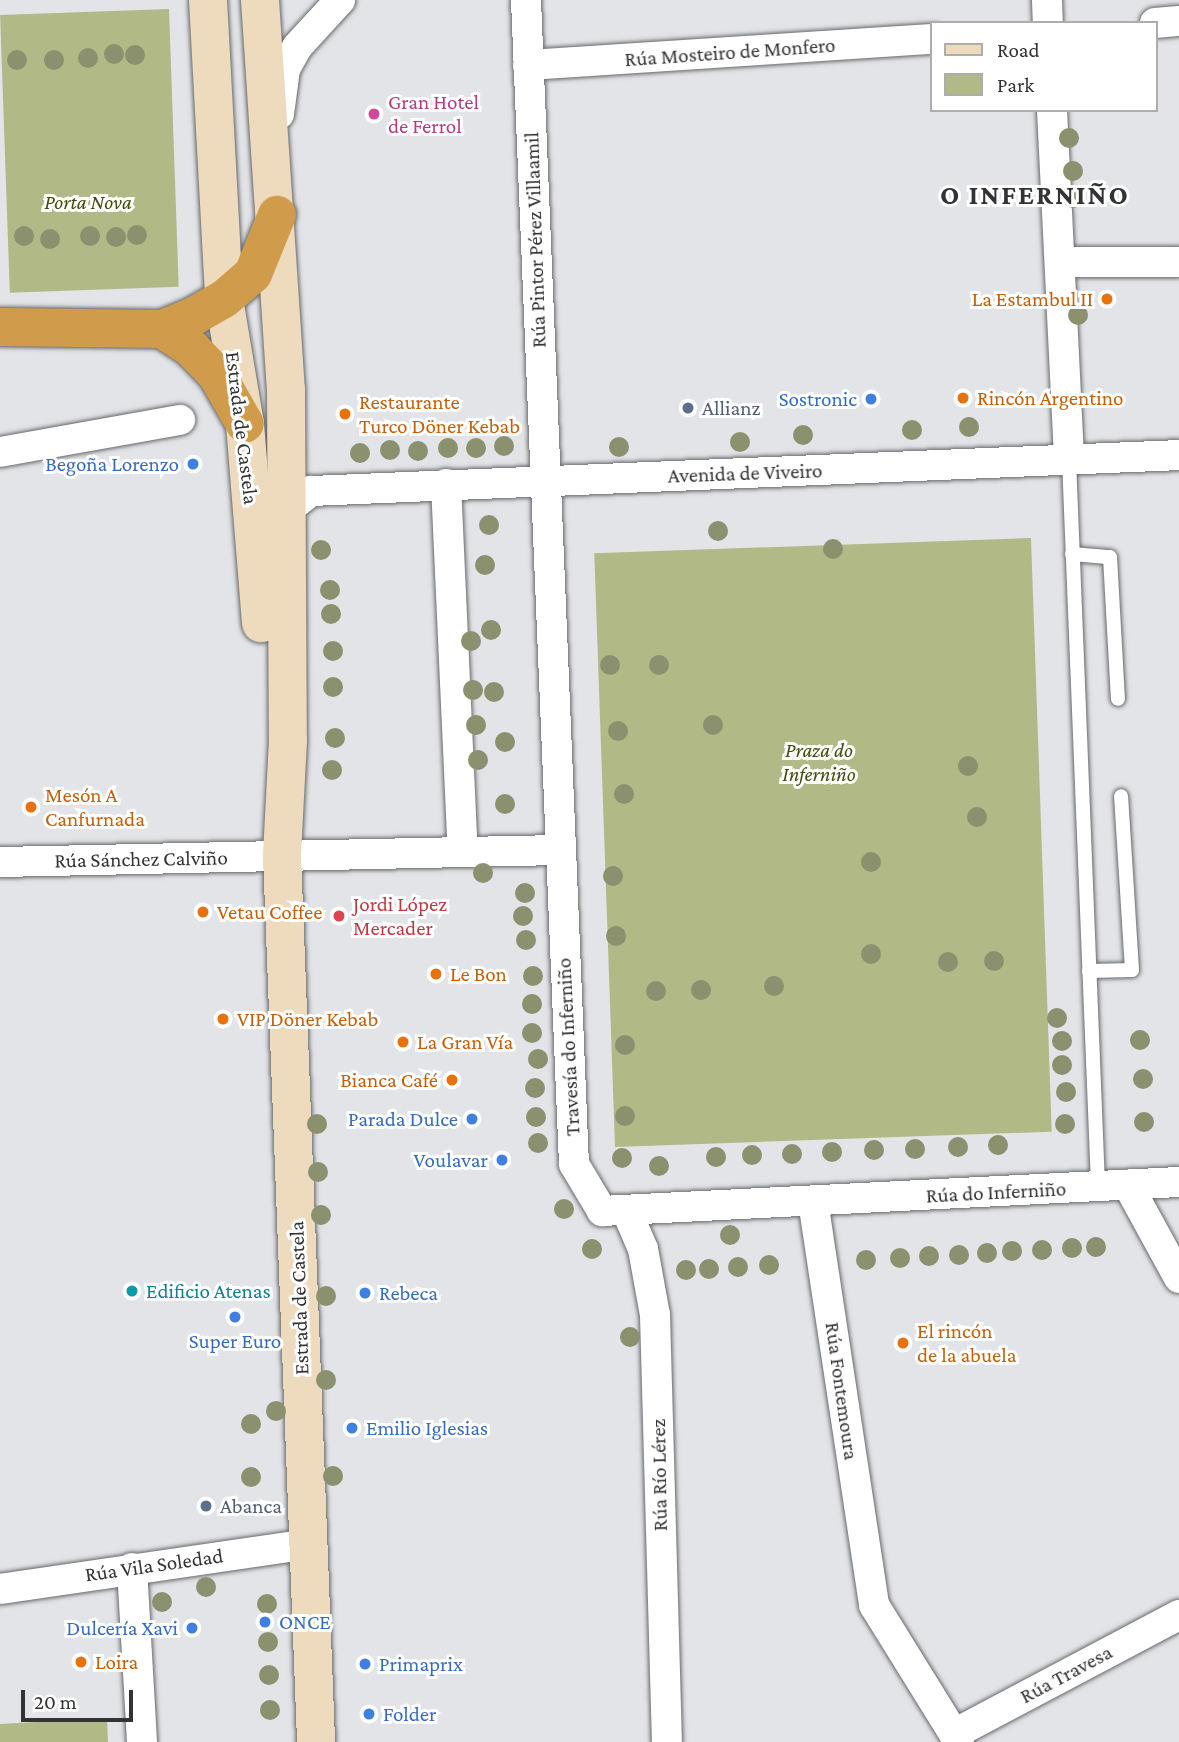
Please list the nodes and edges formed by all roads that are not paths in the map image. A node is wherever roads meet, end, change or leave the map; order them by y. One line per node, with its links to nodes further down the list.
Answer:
1 (208, 0): 17 (main road, Estrada de Castela)
2 (245, 0): 13 (main road)
3 (260, 0): 13 (main road, Estrada de Castela)
4 (340, 0): 14 (street)
5 (526, 0): 11 (street, Rúa Pintor Pérez Villaamil)
6 (1047, 0): 7 (street)
7 (1048, 21)
8 (1179, 21): 9 (street)
9 (1158, 23)
10 (930, 39): 11 (street, Rúa Mosteiro de Monfero)
11 (528, 65): 25 (street, Rúa Pintor Pérez Villaamil)
12 (1052, 112): 15 (street)
13 (271, 148): 14 (main road, Estrada de Castela)
14 (276, 202): 17 (highway); 27 (main road, Estrada de Castela)
15 (1060, 262): 16 (street); 24 (street)
16 (1179, 262)
17 (224, 299): 19 (highway); 21 (main road, Estrada de Castela)
18 (0, 327): 19 (highway)
19 (162, 329): 21 (highway)
20 (180, 420): 22 (street)
21 (245, 424): 28 (main road, Estrada de Castela)
22 (0, 452)
23 (1179, 455): 24 (street, Avenida de Viveiro)
24 (1069, 460): 25 (street, Avenida de Viveiro); 29 (lane)
25 (544, 481): 26 (street, Avenida de Viveiro); 32 (street, Travesía do Inferniño)
26 (446, 484): 27 (street, Avenida de Viveiro); 33 (street)
27 (298, 500): 28 (street); 34 (main road, Estrada de Castela)
28 (256, 553): 34 (main road, Estrada de Castela)
29 (1072, 554): 30 (lane); 36 (lane)
30 (1118, 699)
31 (1121, 796): 36 (lane)
32 (559, 850): 33 (street); 41 (street, Travesía do Inferniño)
33 (463, 852): 34 (street)
34 (282, 855): 35 (street, Rúa Sánchez Calviño); 43 (main road, Estrada de Castela)
35 (0, 862)
36 (1089, 971): 39 (lane)
37 (1179, 1182): 38 (street, Rúa do Inferniño)
38 (1128, 1185): 39 (street, Rúa do Inferniño); 42 (street)
39 (1098, 1186): 40 (street, Rúa do Inferniño)
40 (813, 1201): 41 (street); 47 (street, Rúa Fontemoura)
41 (627, 1212): 50 (street, Rúa Río Lérez)
42 (1179, 1278)
43 (309, 1544): 44 (street, Rúa Vila Soledad); 49 (main road, Estrada de Castela)
44 (132, 1568): 45 (street, Rúa Vila Soledad); 48 (street)
45 (0, 1589)
46 (1179, 1615): 47 (street, Rúa Travesa)
47 (956, 1738)
48 (142, 1742)
49 (316, 1742)
50 (667, 1742)

